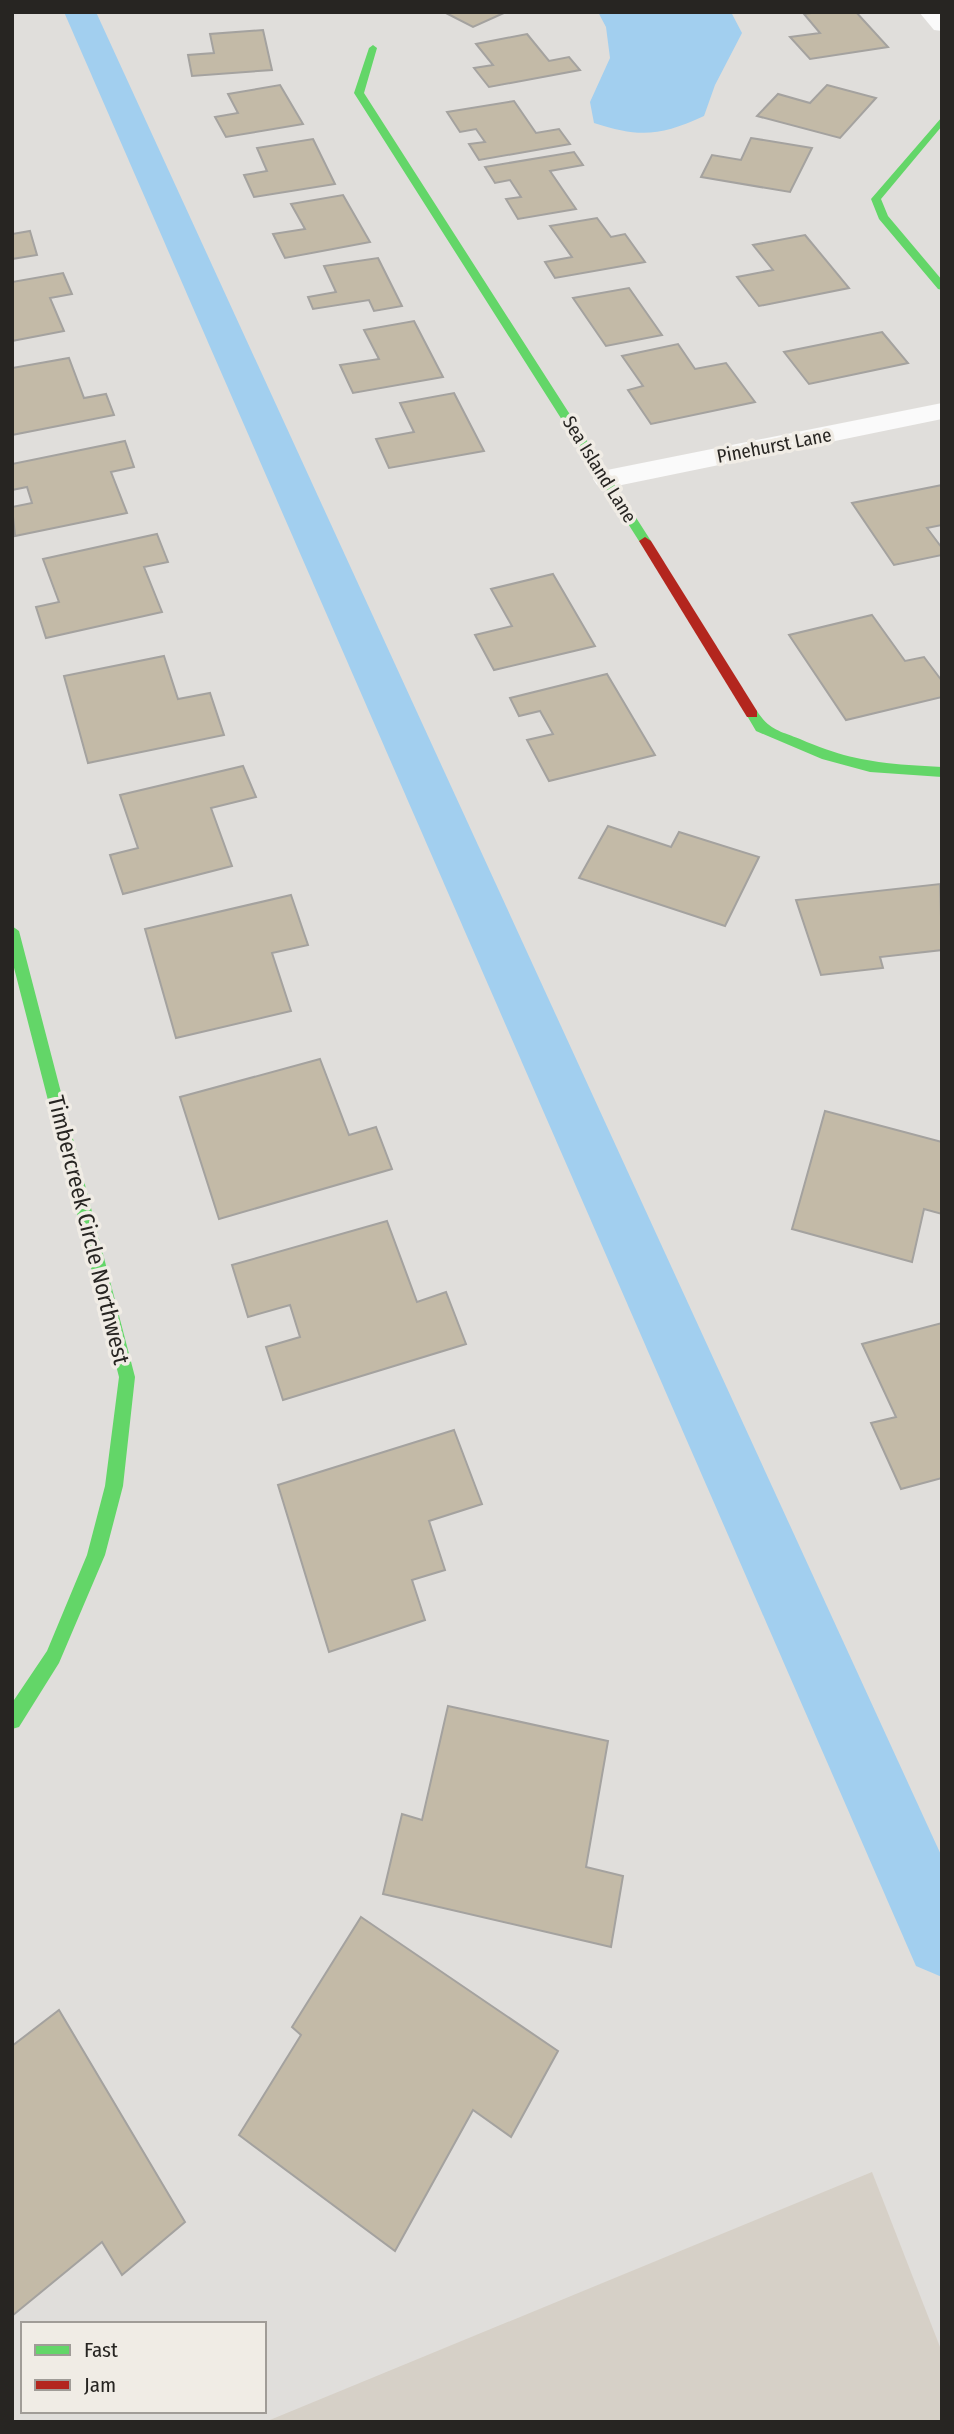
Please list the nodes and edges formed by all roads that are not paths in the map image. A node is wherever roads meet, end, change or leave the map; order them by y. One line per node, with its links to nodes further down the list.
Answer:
1 (929, 12): 2 (street)
2 (942, 25)
3 (373, 48): 7 (street, Sea Island Lane)
4 (942, 120): 5 (street)
5 (942, 287)
6 (942, 411): 7 (street, Pinehurst Lane)
7 (607, 479): 8 (street, Sea Island Lane)
8 (942, 772)
9 (12, 931): 10 (street, Timbercreek Circle Northwest)
10 (12, 1720)

